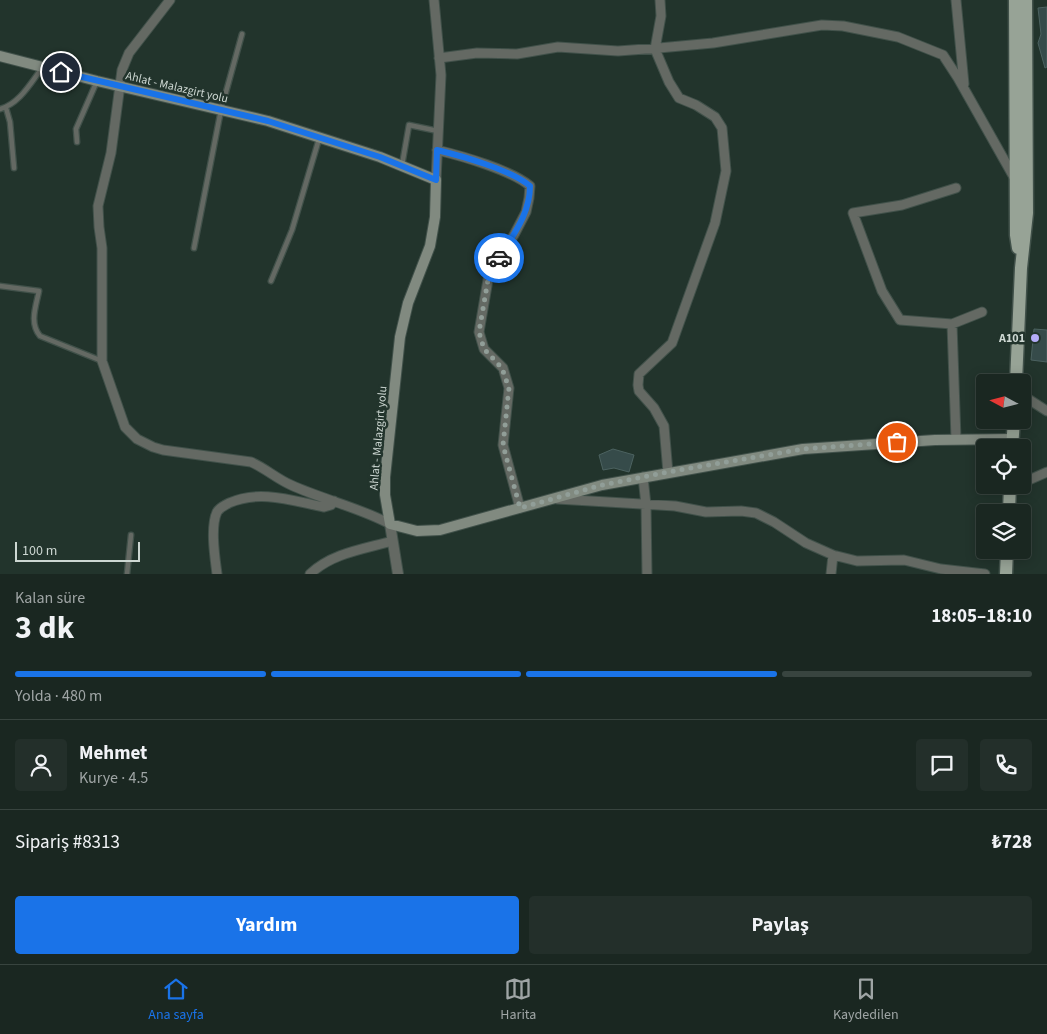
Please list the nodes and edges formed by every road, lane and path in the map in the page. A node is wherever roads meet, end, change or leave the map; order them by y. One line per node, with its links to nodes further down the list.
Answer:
1 (170, 0): 13 (street)
2 (434, 0): 10 (street)
3 (660, 0): 8 (street)
4 (956, 0): 14 (street)
5 (1015, 0): 25 (main road)
6 (1026, 0): 25 (main road)
7 (242, 34): 17 (lane)
8 (655, 49): 10 (street); 14 (street); 38 (street)
9 (0, 56): 11 (main road, Ahlat - Malazgirt yolu)
10 (439, 58): 18 (street)
11 (43, 67): 12 (main road, Ahlat - Malazgirt yolu); 15 (lane)
12 (97, 81): 13 (main road, Ahlat - Malazgirt yolu); 20 (lane)
13 (118, 86): 17 (main road, Ahlat - Malazgirt yolu); 32 (street)
14 (965, 90): 25 (street)
15 (6, 108): 16 (lane); 23 (lane)
16 (0, 110)
17 (220, 110): 19 (main road, Ahlat - Malazgirt yolu); 27 (lane)
18 (438, 131): 21 (street); 22 (lane)
19 (319, 137): 22 (main road, Ahlat - Malazgirt yolu); 28 (lane)
20 (77, 142)
21 (437, 150): 24 (street); 45 (street)
22 (402, 166): 24 (main road, Ahlat - Malazgirt yolu)
23 (14, 168)
24 (436, 180): 46 (main road, Ahlat - Malazgirt yolu)
25 (1022, 184): 33 (main road)
26 (956, 188): 31 (street)
27 (194, 248)
28 (271, 281)
29 (0, 286): 32 (lane)
30 (982, 312): 31 (street)
31 (952, 324): 36 (street)
32 (102, 361): 43 (street)
33 (1016, 374)
34 (1031, 401): 35 (street)
35 (1047, 411)
36 (956, 439): 37 (main road); 38 (main road)
37 (976, 441)
38 (668, 472): 40 (main road)
39 (1047, 472): 41 (street)
40 (643, 477): 42 (main road); 44 (street)
41 (1031, 479)
42 (550, 499): 44 (street); 45 (main road)
43 (334, 500): 46 (street); 52 (street)
44 (646, 505): 49 (street); 55 (street)
45 (520, 508): 46 (main road)
46 (390, 524): 48 (street)
47 (131, 534): 51 (lane)
48 (392, 541): 53 (street); 54 (street)
49 (833, 555): 56 (street); 57 (street)
50 (1007, 559): 58 (main road)
51 (127, 574)
52 (217, 574)
53 (310, 574)
54 (398, 574)
55 (647, 574)
56 (831, 574)
57 (985, 574)
58 (1006, 574)

